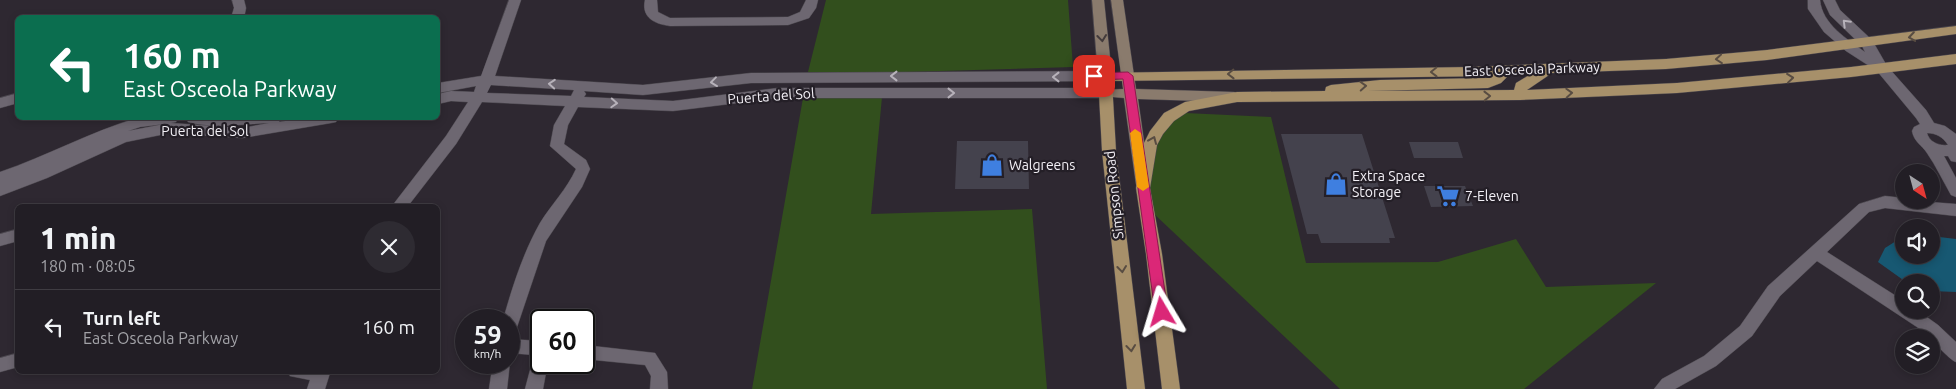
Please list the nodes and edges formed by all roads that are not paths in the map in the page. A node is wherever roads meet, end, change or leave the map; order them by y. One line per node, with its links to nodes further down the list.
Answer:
1 (238, 0): 9 (street)
2 (515, 0): 20 (street)
3 (651, 0): 4 (street)
4 (812, 0)
5 (1098, 0): 17 (main road, Simpson Road, one-way to 17)
6 (1117, 0): 18 (main road, Simpson Road)
7 (1814, 0): 12 (street)
8 (1829, 0): 11 (street, one-way to 8)
9 (238, 15)
10 (1956, 30): 11 (main road, East Osceola Parkway, one-way to 11)
11 (1868, 43): 12 (main road, East Osceola Parkway); 14 (street)
12 (1846, 46): 14 (street); 15 (main road, East Osceola Parkway, one-way to 15)
13 (1956, 59): 14 (main road, East Osceola Parkway)
14 (1882, 69): 25 (main road, East Osceola Parkway, one-way to 14); 36 (street)
15 (1552, 70): 16 (main road, East Osceola Parkway); 25 (main road)
16 (1505, 71): 18 (main road, East Osceola Parkway, one-way to 18); 28 (main road, one-way to 16)
17 (1105, 76): 18 (main road, East Osceola Parkway); 19 (street, Puerta del Sol, one-way to 19); 23 (main road, Simpson Road)
18 (1128, 76): 24 (main road, Simpson Road)
19 (738, 79): 21 (street, Puerta del Sol, one-way to 21); 29 (street)
20 (486, 80): 21 (street, Puerta del Sol, one-way to 20); 22 (street, Puerta del Sol); 26 (street)
21 (584, 86): 32 (street)
22 (440, 88)
23 (1106, 93): 24 (main road, East Osceola Parkway); 29 (street, Puerta del Sol, one-way to 23); 62 (main road, Simpson Road, one-way to 62)
24 (1130, 94): 27 (main road, East Osceola Parkway); 40 (main road, Simpson Road)
25 (1520, 95): 28 (main road, East Osceola Parkway, one-way to 25)
26 (478, 97): 31 (street, Puerta del Sol); 32 (street, Puerta del Sol); 43 (street)
27 (1237, 97): 28 (main road, East Osceola Parkway); 40 (main road, one-way to 27)
28 (1298, 97)
29 (738, 98): 32 (street, Puerta del Sol, one-way to 29)
30 (15, 99): 33 (street)
31 (440, 99)
32 (575, 101): 49 (street)
33 (0, 103)
34 (156, 120): 39 (street, Puerta del Sol)
35 (319, 120): 41 (street, Puerta del Sol)
36 (1930, 128): 37 (street); 38 (street)
37 (1931, 147): 38 (street); 42 (street)
38 (1955, 153)
39 (0, 178)
40 (1143, 188): 63 (main road, Simpson Road)
41 (0, 190)
42 (1956, 191)
43 (402, 204)
44 (1956, 210): 47 (street)
45 (15, 236): 46 (street)
46 (0, 240)
47 (1816, 253): 48 (street); 64 (street)
48 (1895, 304)
49 (513, 309)
50 (1917, 319): 52 (street)
51 (595, 353): 61 (street)
52 (1956, 355)
53 (15, 361): 54 (street)
54 (0, 364)
55 (306, 374): 58 (street)
56 (500, 374): 59 (street)
57 (537, 374): 60 (street)
58 (319, 378)
59 (498, 389)
60 (534, 389)
61 (659, 389)
62 (1136, 389)
63 (1171, 389)
64 (1663, 389)

